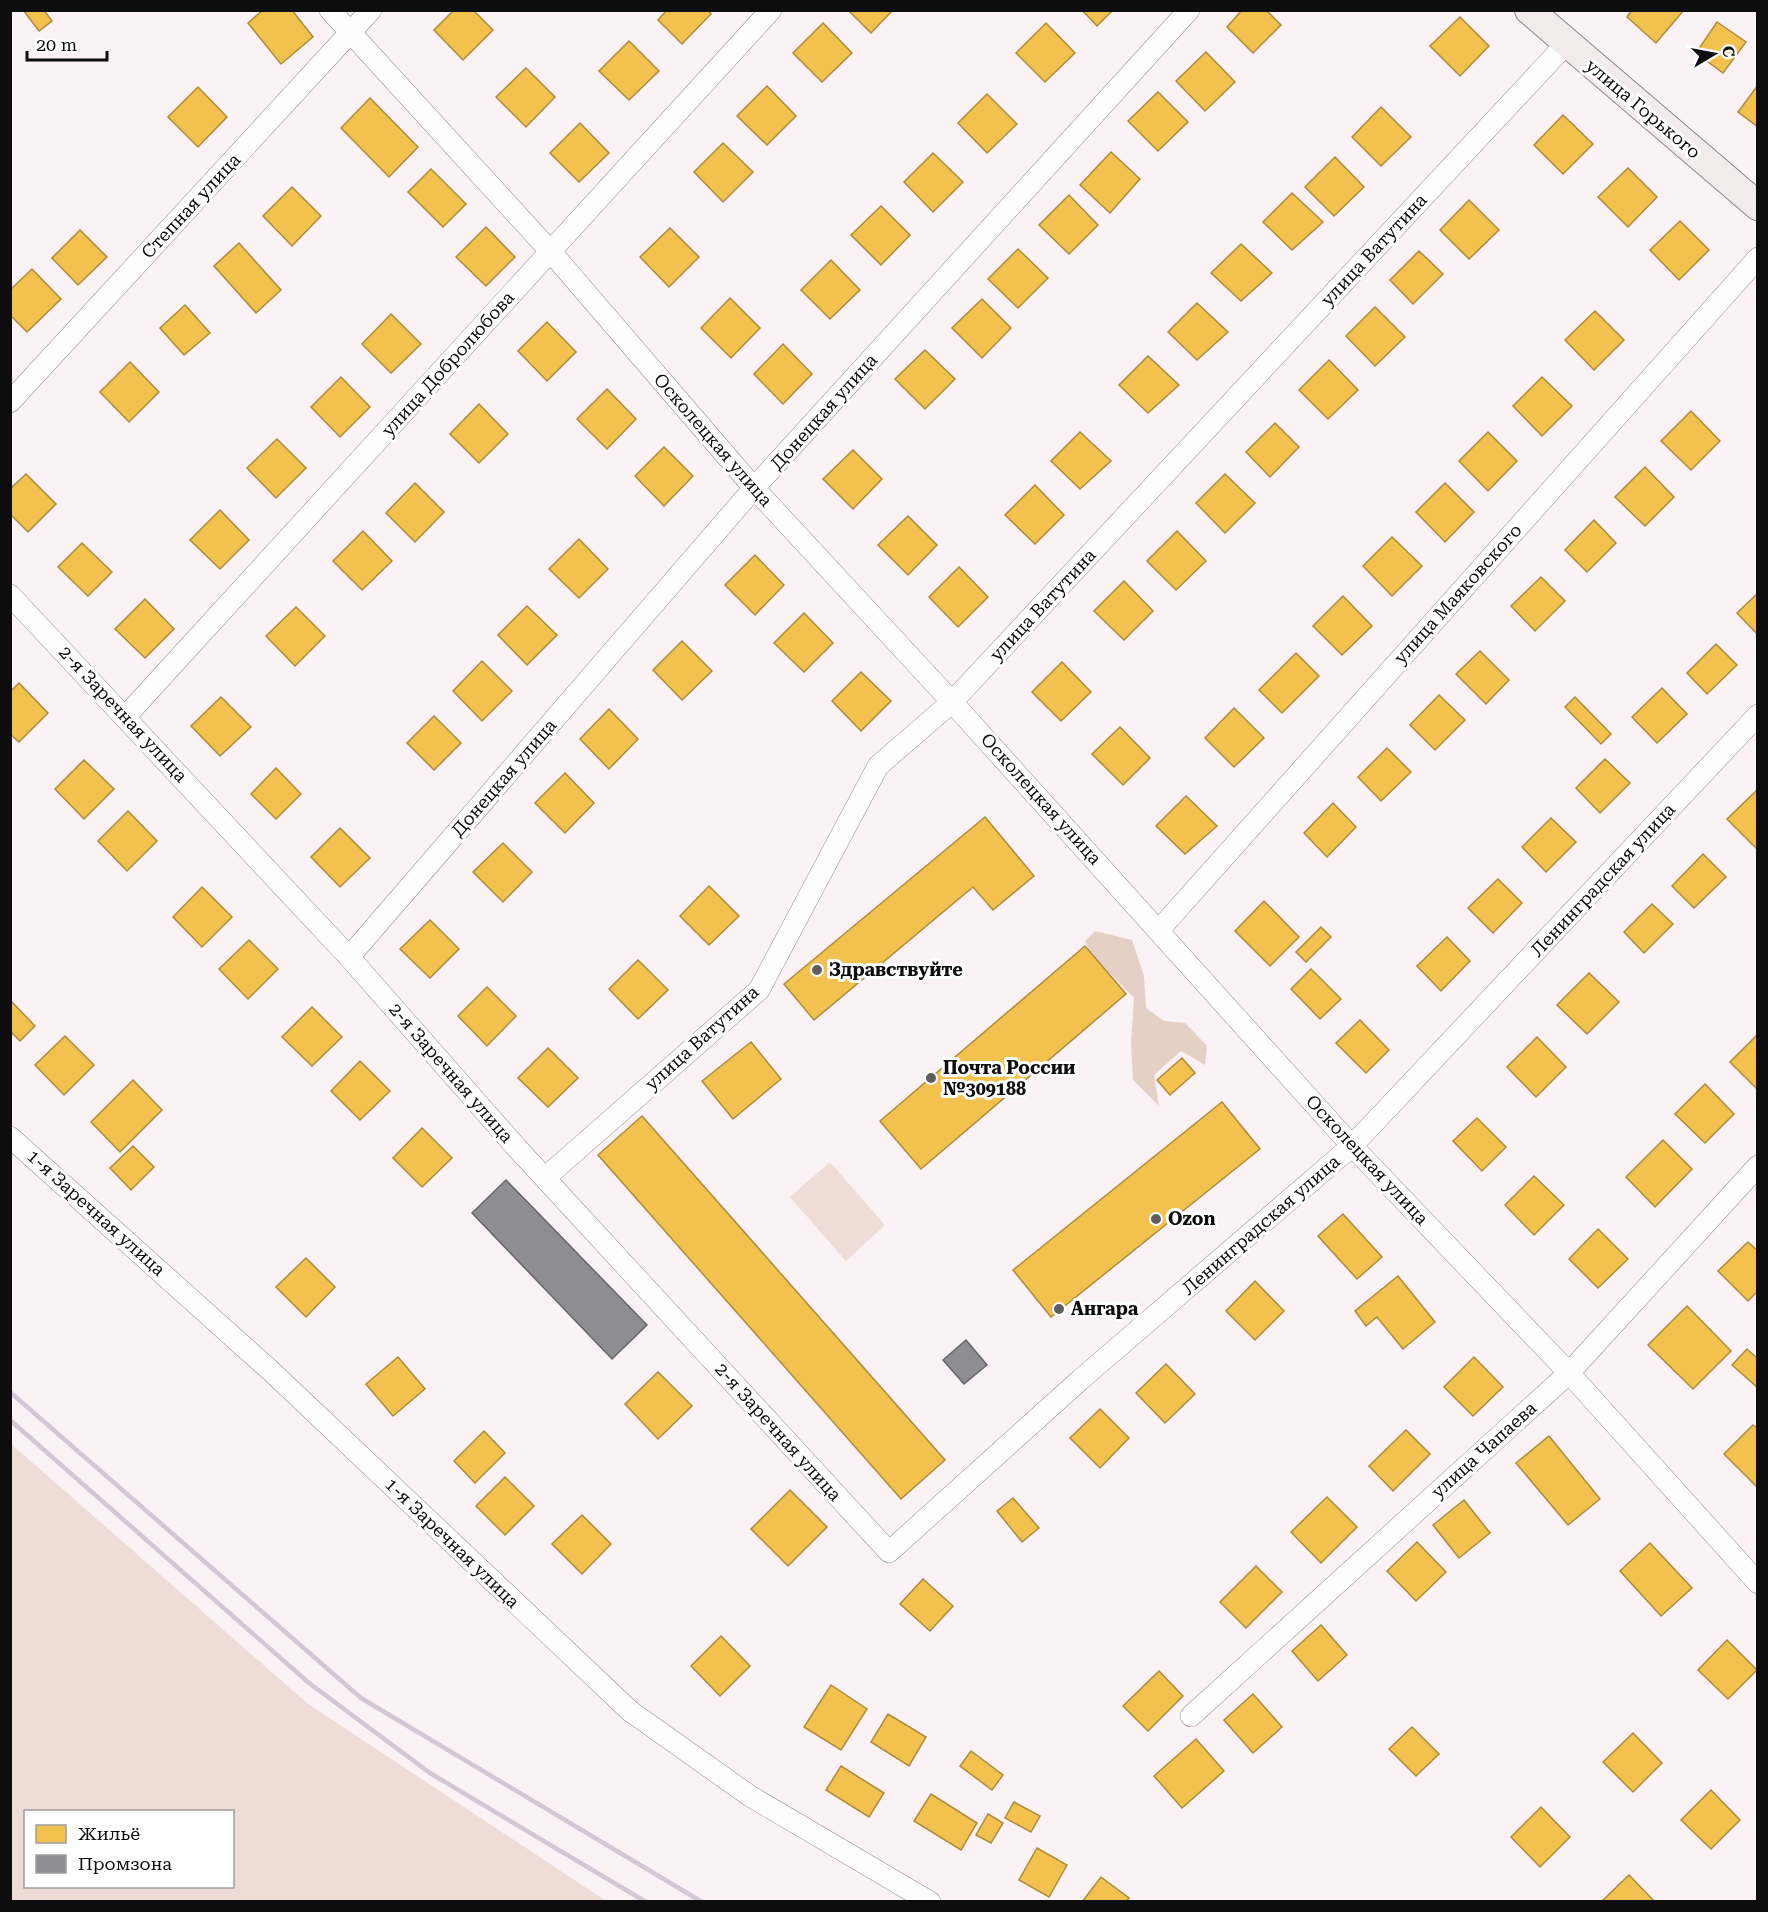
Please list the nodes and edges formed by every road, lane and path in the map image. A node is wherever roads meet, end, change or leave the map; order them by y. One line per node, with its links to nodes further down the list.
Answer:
1 (330, 10): 6 (street, Осколецкая улица)
2 (371, 10): 6 (street, Степная улица)
3 (771, 10): 9 (street, улица Добролюбова)
4 (1189, 10): 12 (street, Донецкая улица)
5 (1529, 10): 7 (street, улица Горького)
6 (350, 34): 9 (street, Осколецкая улица); 11 (street, Степная улица)
7 (1566, 44): 8 (street, улица Горького); 14 (street, улица Ватутина)
8 (1758, 206)
9 (551, 252): 12 (street, Осколецкая улица); 16 (street, улица Добролюбова)
10 (1758, 258): 17 (street, улица Маяковского)
11 (10, 402)
12 (754, 488): 14 (street, Осколецкая улица); 18 (street, Донецкая улица)
13 (10, 595): 16 (street, 2-я Заречная улица)
14 (952, 702): 17 (street, Осколецкая улица); 22 (street, улица Ватутина)
15 (1758, 715): 20 (street, Ленинградская улица)
16 (126, 716): 18 (street, 2-я Заречная улица)
17 (1159, 930): 20 (street, Осколецкая улица)
18 (349, 957): 22 (street, 2-я Заречная улица)
19 (10, 1137): 27 (street, 1-я Заречная улица)
20 (1353, 1146): 23 (street, Осколецкая улица); 24 (street, Ленинградская улица)
21 (1758, 1166): 23 (street, улица Чапаева)
22 (546, 1177): 24 (street, 2-я Заречная улица)
23 (1569, 1373): 25 (street, Осколецкая улица); 26 (street, улица Чапаева)
24 (889, 1552)
25 (1758, 1583)
26 (1191, 1716)
27 (930, 1902)

